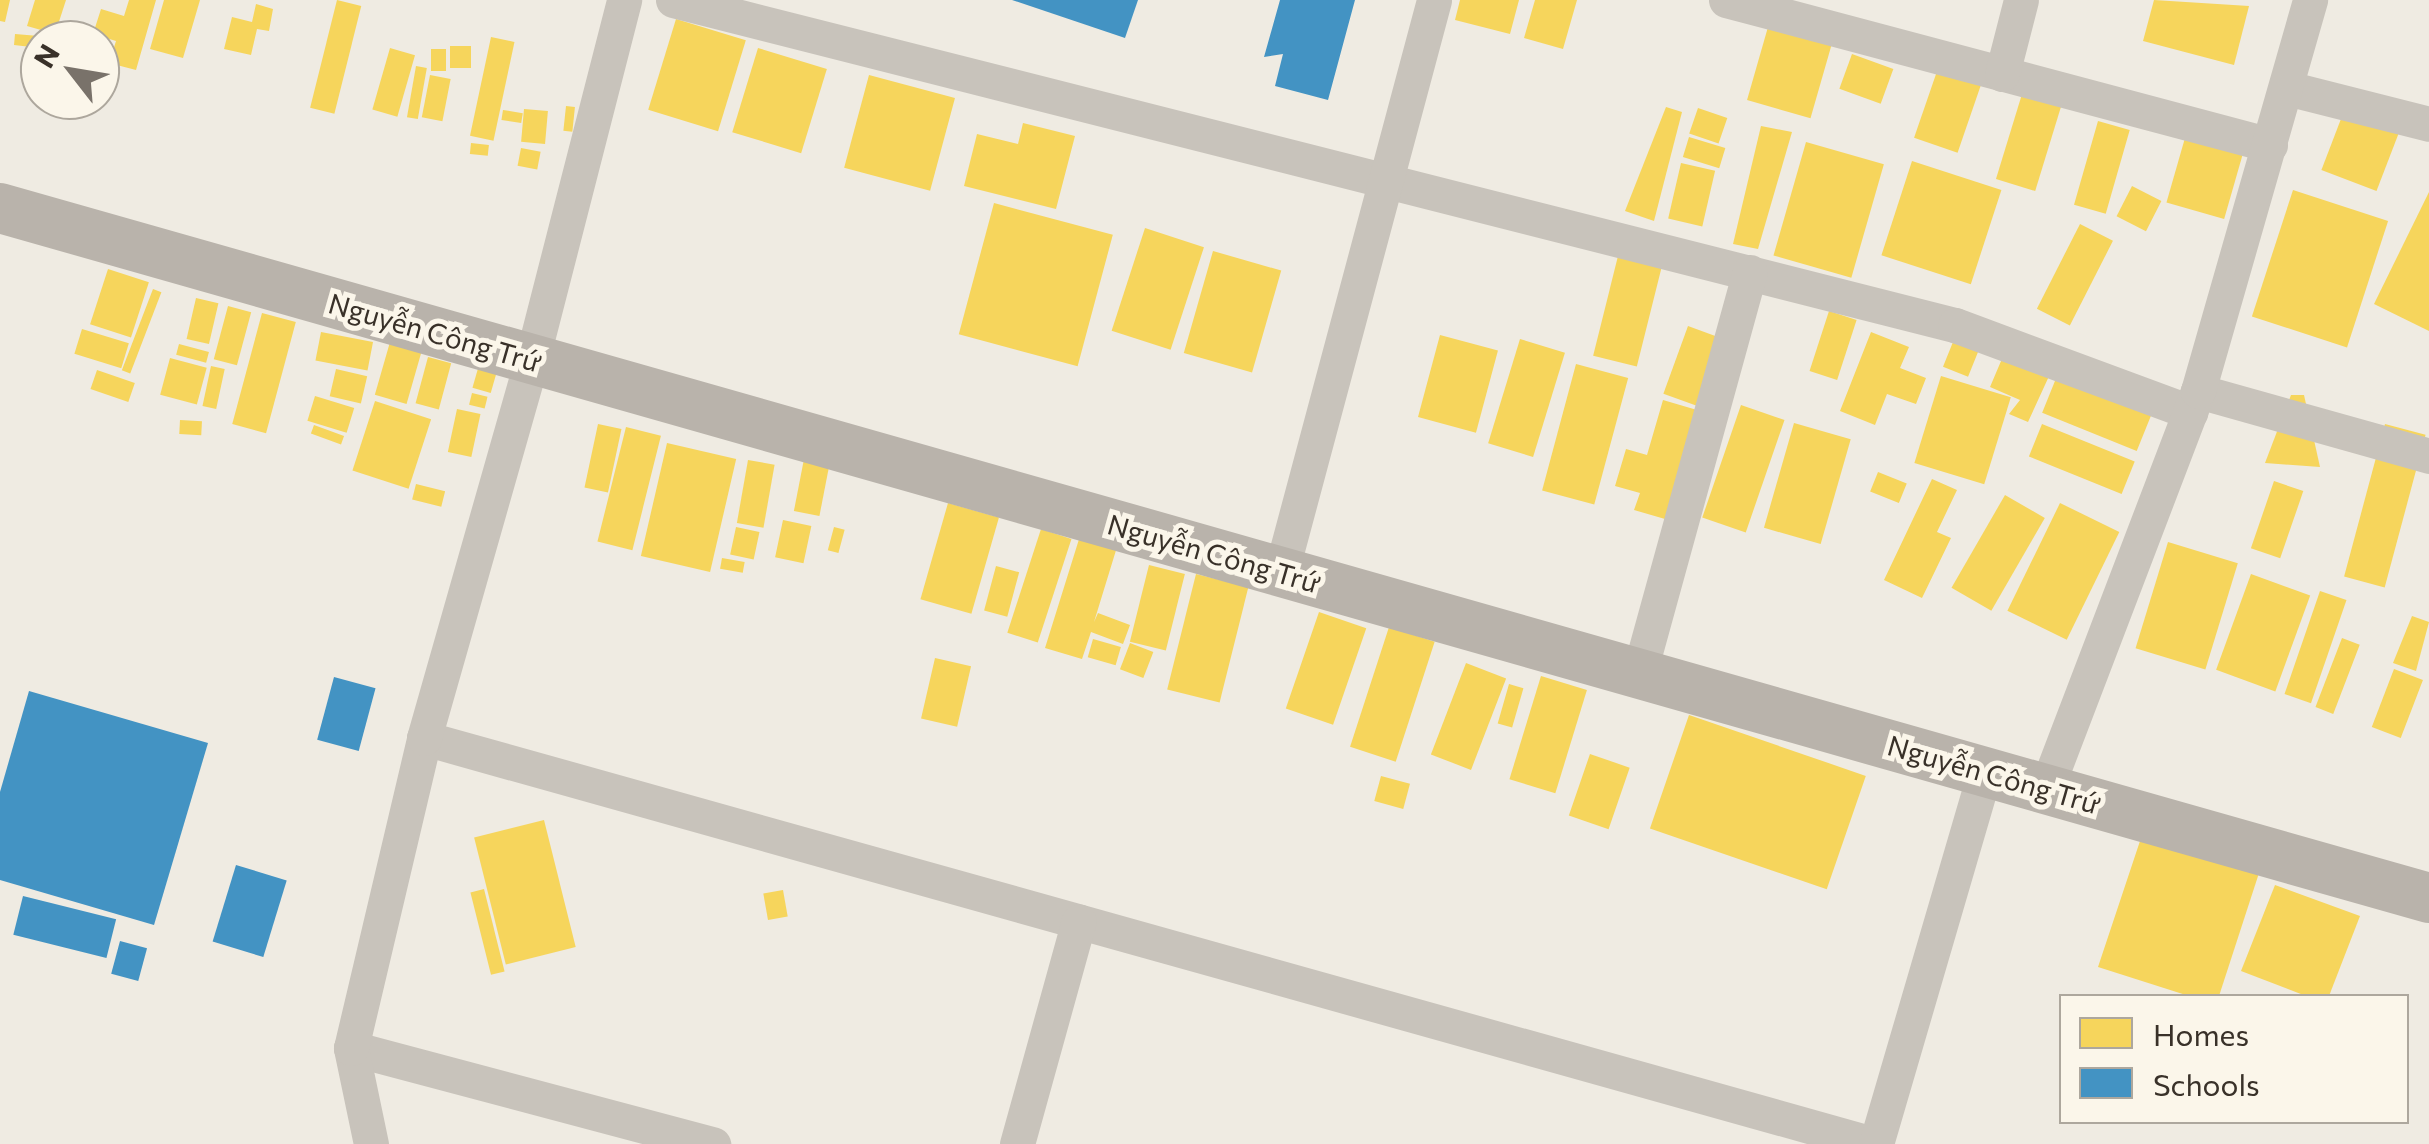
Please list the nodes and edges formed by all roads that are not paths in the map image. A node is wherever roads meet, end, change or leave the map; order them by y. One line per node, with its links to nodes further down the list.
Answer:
1 (624, 0): 14 (street)
2 (673, 0): 11 (street)
3 (1434, 0): 11 (street)
4 (2021, 0): 7 (street)
5 (2310, 0): 8 (street)
6 (1733, 1): 7 (street)
7 (2002, 74): 10 (street)
8 (2287, 88): 9 (street); 10 (street)
9 (2429, 124)
10 (2270, 145): 15 (street)
11 (1385, 176): 13 (street); 17 (street)
12 (0, 208): 14 (main road, Nguyễn Công Trứ)
13 (1750, 272): 15 (street); 18 (street)
14 (532, 359): 17 (main road, Nguyễn Công Trứ); 19 (street)
15 (2194, 402): 16 (street); 21 (street)
16 (2429, 456)
17 (1281, 572): 18 (main road, Nguyễn Công Trứ)
18 (1639, 674): 20 (main road, Nguyễn Công Trứ)
19 (424, 738): 23 (street); 24 (street)
20 (1985, 772): 21 (main road, Nguyễn Công Trứ); 28 (street)
21 (2046, 789): 22 (main road, Nguyễn Công Trứ)
22 (2429, 898)
23 (1079, 921): 27 (street); 28 (street)
24 (351, 1048): 25 (street); 26 (street)
25 (704, 1143)
26 (371, 1144)
27 (1017, 1144)
28 (1875, 1144)

